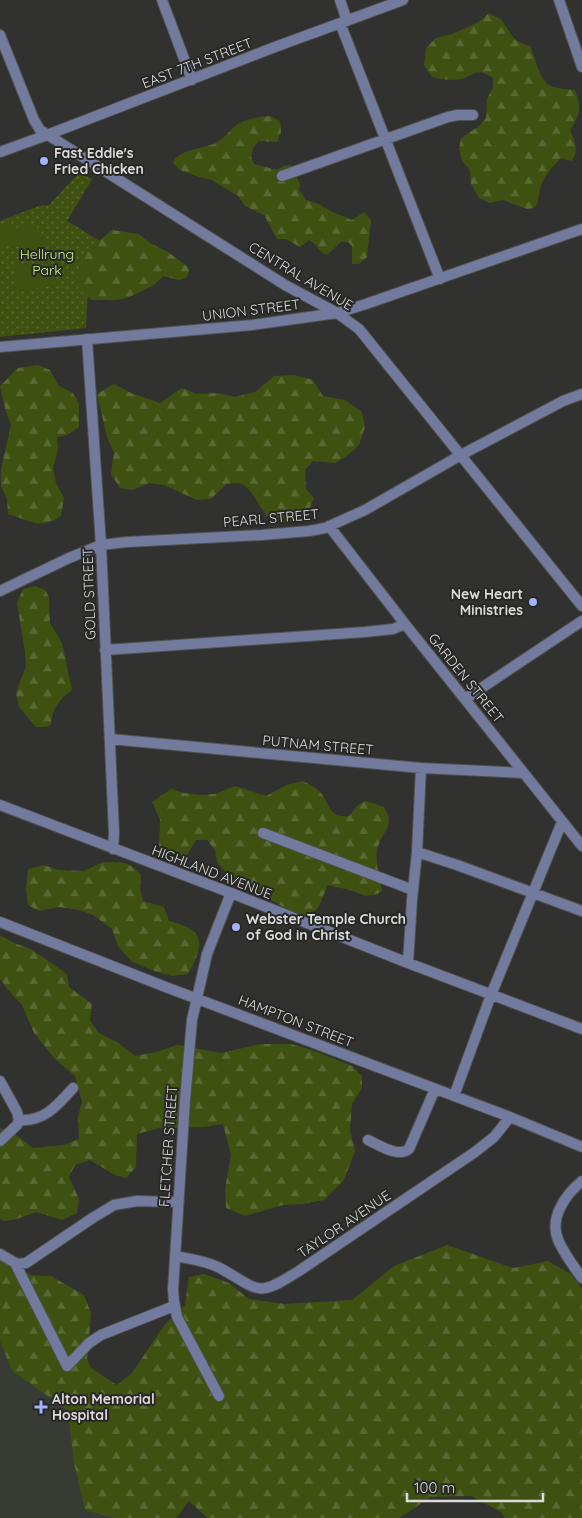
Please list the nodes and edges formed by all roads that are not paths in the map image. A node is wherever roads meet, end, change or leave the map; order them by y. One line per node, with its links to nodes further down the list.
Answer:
1 (162, 0): 8 (street)
2 (340, 0): 5 (street)
3 (404, 0): 5 (street, EAST 7TH STREET)
4 (559, 0): 7 (street)
5 (344, 22): 8 (street, EAST 7TH STREET); 11 (street)
6 (0, 35): 10 (street, CENTRAL AVENUE)
7 (582, 62)
8 (192, 80): 10 (street, EAST 7TH STREET)
9 (473, 114): 11 (street)
10 (47, 135): 12 (street, EAST 7TH STREET); 16 (street, CENTRAL AVENUE)
11 (386, 140): 13 (street); 15 (street)
12 (0, 152)
13 (282, 176)
14 (582, 229): 15 (street, UNION STREET)
15 (440, 278): 16 (street, UNION STREET)
16 (337, 313): 17 (street, UNION STREET); 20 (street, CENTRAL AVENUE)
17 (88, 339): 18 (street, UNION STREET); 22 (street, GOLD STREET)
18 (0, 347)
19 (582, 394): 20 (street, PEARL STREET)
20 (461, 455): 21 (street, PEARL STREET); 24 (street, CENTRAL AVENUE)
21 (329, 526): 22 (street, PEARL STREET); 26 (street, GARDEN STREET)
22 (101, 546): 23 (street, PEARL STREET); 27 (street, GOLD STREET)
23 (0, 591)
24 (582, 606)
25 (582, 621): 28 (street)
26 (405, 624): 27 (street); 28 (street, GARDEN STREET)
27 (105, 650): 29 (street, GOLD STREET)
28 (465, 699): 31 (street, GARDEN STREET)
29 (110, 739): 30 (street, PUTNAM STREET); 36 (street, GOLD STREET)
30 (421, 768): 31 (street, PUTNAM STREET); 37 (street)
31 (523, 773): 33 (street, GARDEN STREET)
32 (0, 805): 36 (street, HIGHLAND AVENUE)
33 (562, 822): 35 (street, GARDEN STREET); 39 (street)
34 (263, 833): 38 (street)
35 (582, 846)
36 (113, 849): 40 (street, HIGHLAND AVENUE)
37 (417, 852): 38 (street); 39 (street)
38 (413, 890): 43 (street)
39 (532, 892): 41 (street); 44 (street)
40 (231, 893): 43 (street, HIGHLAND AVENUE); 45 (street, FLETCHER STREET)
41 (582, 910)
42 (0, 922): 45 (street, HAMPTON STREET)
43 (408, 963): 44 (street, HIGHLAND AVENUE)
44 (491, 995): 46 (street, HIGHLAND AVENUE); 50 (street)
45 (196, 998): 49 (street, HAMPTON STREET); 57 (street, FLETCHER STREET)
46 (582, 1029)
47 (0, 1082): 52 (street)
48 (73, 1088): 52 (street)
49 (435, 1089): 50 (street, HAMPTON STREET); 53 (street)
50 (454, 1096): 51 (street, HAMPTON STREET)
51 (510, 1117): 55 (street, HAMPTON STREET); 59 (street, TAYLOR AVENUE)
52 (20, 1120): 54 (street)
53 (368, 1140)
54 (0, 1141)
55 (582, 1147)
56 (582, 1181): 61 (street)
57 (178, 1202): 59 (street, FLETCHER STREET); 60 (street)
58 (0, 1254): 60 (street)
59 (175, 1256): 62 (street, FLETCHER STREET)
60 (15, 1263): 62 (street)
61 (582, 1278)
62 (174, 1306): 63 (street, FLETCHER STREET)
63 (219, 1396)

